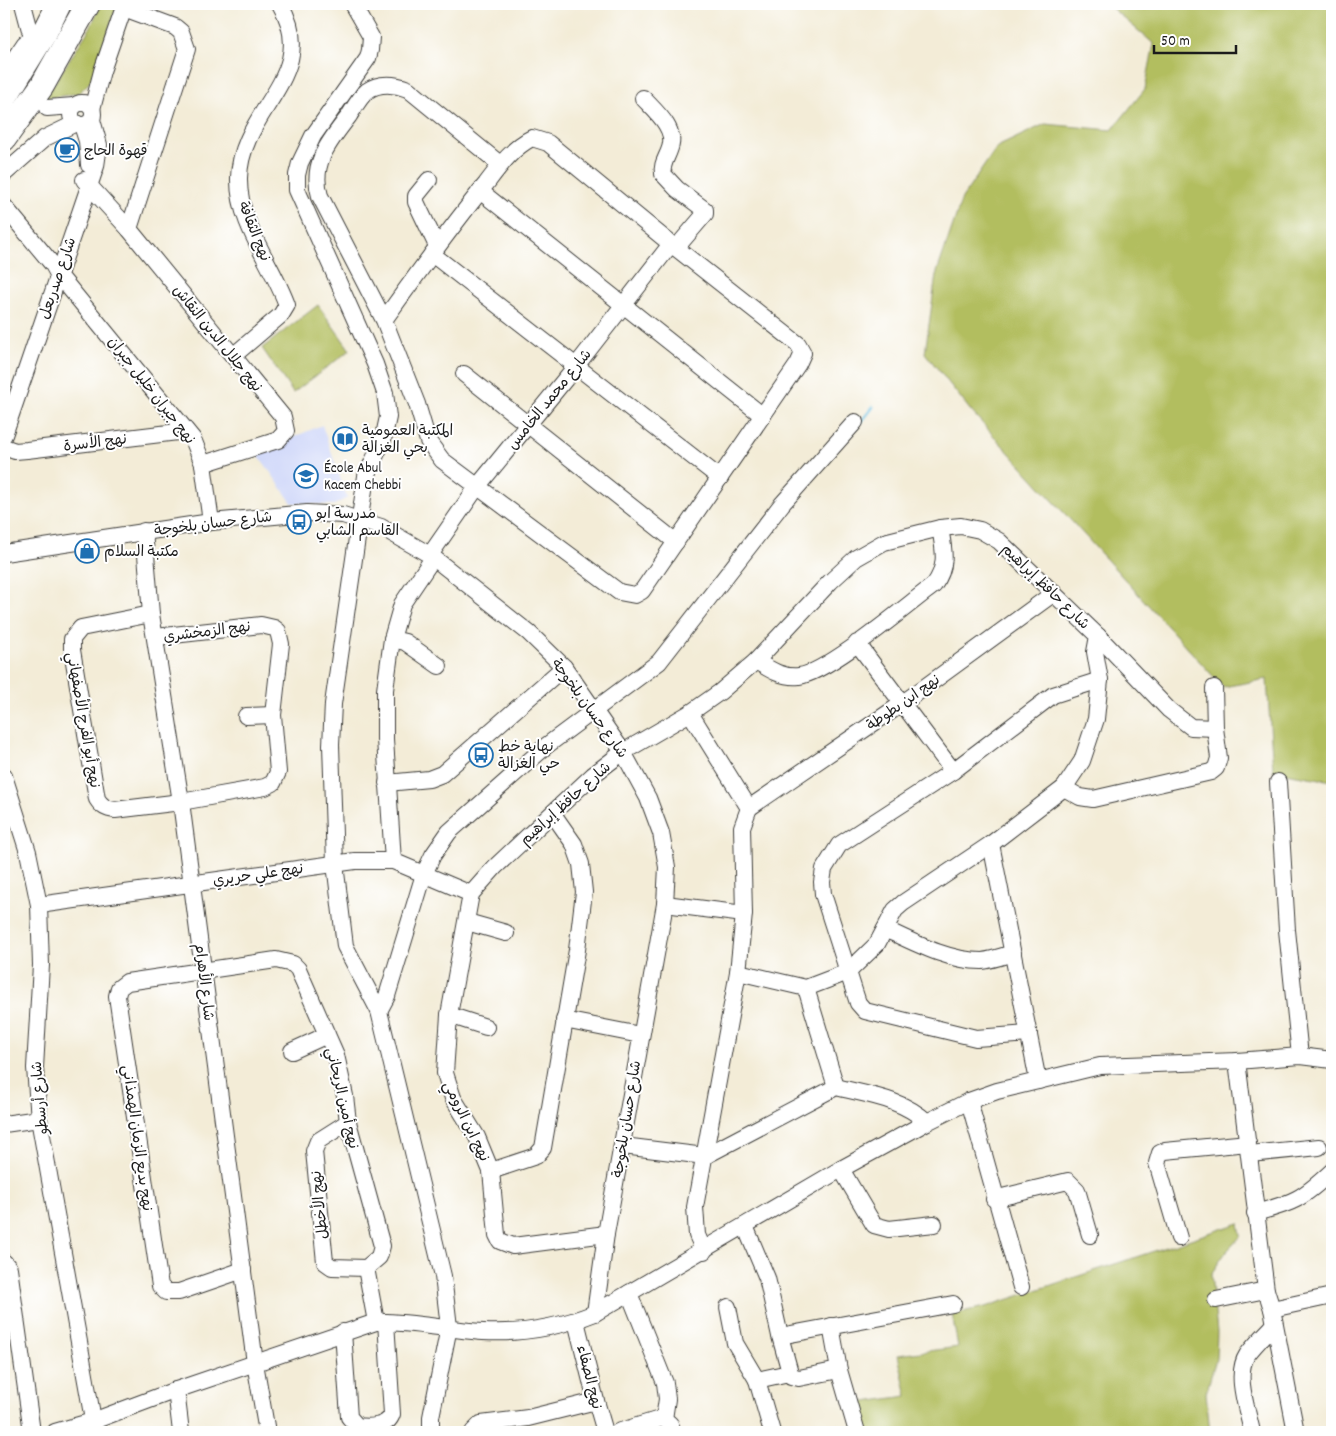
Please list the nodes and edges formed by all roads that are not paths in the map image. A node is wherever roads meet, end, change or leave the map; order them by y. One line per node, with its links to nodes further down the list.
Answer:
1 (23, 4): 8 (street)
2 (47, 4): 8 (street)
3 (59, 4): 11 (highway)
4 (88, 4): 14 (highway)
5 (280, 4): 27 (street, نهج الثقافة)
6 (352, 4): 40 (street)
7 (124, 6): 13 (street); 21 (street)
8 (31, 34): 9 (street)
9 (4, 74)
10 (643, 98): 22 (street, شارع محمد الخامس)
11 (4, 99)
12 (47, 108): 13 (street)
13 (83, 114): 16 (street); 18 (street, شارع صدربعل)
14 (4, 139)
15 (501, 165): 19 (street); 22 (street); 26 (street)
16 (4, 174)
17 (429, 180): 23 (street)
18 (86, 182): 21 (street, نهج جلال الدين النقاش); 24 (street, شارع صدربعل)
19 (480, 191): 23 (street); 25 (street)
20 (4, 206): 24 (street, نهج جبران خليل جبران)
21 (129, 229): 27 (street, نهج جلال الدين النقاش)
22 (674, 246): 25 (street, شارع محمد الخامس); 31 (street)
23 (434, 250): 26 (street); 28 (street)
24 (56, 269): 30 (street, شارع صدربعل); 34 (street, نهج جبران خليل جبران); 35 (street, شارع صدربعل)
25 (624, 304): 28 (street, شارع محمد الخامس); 31 (street)
26 (384, 320): 39 (street)
27 (233, 356): 37 (street, نهج جلال الدين النقاش)
28 (576, 366): 33 (street, شارع محمد الخامس); 38 (street)
29 (464, 374): 33 (street)
30 (4, 413)
31 (763, 416): 38 (street)
32 (855, 422): 59 (street)
33 (529, 426): 39 (street, شارع محمد الخامس); 44 (street)
34 (186, 431): 36 (street, نهج الأسرة); 37 (street, نهج جبران خليل جبران)
35 (4, 435)
36 (4, 447)
37 (203, 464): 41 (street, نهج جبران خليل جبران)
38 (720, 478): 44 (street)
39 (477, 487): 44 (street); 46 (street, شارع محمد الخامس)
40 (360, 518): 41 (street, شارع حسان بلخوجة); 46 (street, شارع حسان بلخوجة); 76 (street)
41 (211, 522): 43 (street, شارع حسان بلخوجة)
42 (940, 528): 47 (street, شارع حافظ إبراهيم); 52 (street); 53 (street, شارع حافظ إبراهيم)
43 (144, 531): 45 (street, شارع حسان بلخوجة); 48 (street, شارع الأهرام)
44 (676, 542)
45 (4, 552)
46 (431, 557): 51 (street, شارع محمد الخامس); 55 (street, شارع حسان بلخوجة)
47 (1054, 593): 49 (street, شارع حافظ إبراهيم); 58 (street, نهج ابن بطوطة)
48 (151, 614): 50 (street, شارع الأهرام); 70 (street, نهج أبو الفرج الأصفهاني)
49 (1098, 636): 56 (street, شارع حافظ إبراهيم); 63 (street)
50 (156, 637): 61 (street, نهج الزمخشري); 70 (street, شارع الأهرام)
51 (392, 639): 54 (street); 68 (street, شارع محمد الخامس)
52 (857, 643): 53 (street); 58 (street)
53 (756, 661): 60 (street, شارع حافظ إبراهيم)
54 (438, 666)
55 (564, 667): 59 (street, شارع حسان بلخوجة); 68 (street)
56 (1100, 680): 65 (street); 69 (street, شارع حافظ إبراهيم)
57 (1214, 688): 63 (street)
58 (903, 703): 65 (street); 71 (street, نهج ابن بطوطة)
59 (594, 710): 64 (street, شارع حسان بلخوجة); 77 (street)
60 (690, 713): 64 (street, شارع حافظ إبراهيم); 71 (street)
61 (273, 715): 62 (street); 70 (street, نهج الزمخشري)
62 (246, 716)
63 (1215, 728): 69 (street)
64 (623, 752): 73 (street, شارع حافظ إبراهيم); 80 (street, شارع حسان بلخوجة)
65 (953, 771): 89 (street)
66 (4, 776): 72 (street, شارع أرسطو)
67 (1278, 782): 99 (street)
68 (387, 783): 75 (street, شارع محمد الخامس)
69 (1064, 788): 74 (street, شارع حافظ إبراهيم)
70 (181, 802): 78 (street, شارع الأهرام)
71 (749, 808): 82 (street)
72 (9, 814): 81 (street, شارع أرسطو)
73 (553, 814): 79 (street, شارع حافظ إبراهيم); 93 (street)
74 (991, 844): 84 (street, شارع حافظ إبراهيم); 86 (street)
75 (393, 861): 76 (street, نهج علي حريري); 77 (street, نهج علي حريري)
76 (335, 864): 78 (street, نهج علي حريري); 91 (street)
77 (424, 874): 79 (street, نهج علي حريري); 91 (street)
78 (192, 883): 81 (street, نهج علي حريري); 87 (street, شارع الأهرام)
79 (472, 894): 83 (street, نهج ابن الرومي)
80 (665, 904): 82 (street); 97 (street, شارع حسان بلخوجة)
81 (39, 905): 105 (street, شارع أرسطو)
82 (744, 914): 88 (street)
83 (467, 922): 85 (street); 92 (street, نهج ابن الرومي)
84 (885, 929): 86 (street); 89 (street, شارع حافظ إبراهيم)
85 (506, 933)
86 (1013, 953): 95 (street)
87 (203, 971): 96 (street, نهج أمين الريحاني); 126 (street, شارع الأهرام); 126 (street, نهج بديع الزمان الهمذاني)
88 (738, 972): 90 (street); 112 (street)
89 (848, 972): 90 (street); 95 (street)
90 (806, 988): 103 (street)
91 (379, 1011): 139 (street)
92 (449, 1015): 94 (street); 114 (street, نهج ابن الرومي)
93 (564, 1020): 97 (street); 114 (street)
94 (486, 1027)
95 (1029, 1034): 102 (street)
96 (327, 1035): 98 (street); 106 (street, نهج أمين الريحاني)
97 (640, 1035): 109 (street, شارع حسان بلخوجة)
98 (292, 1052)
99 (1300, 1056): 100 (street); 101 (street)
100 (1332, 1060)
101 (1237, 1061): 102 (street); 111 (street)
102 (1038, 1081): 104 (street)
103 (836, 1087): 107 (street); 112 (street)
104 (969, 1101): 107 (street); 116 (street)
105 (39, 1119): 108 (street); 150 (street, شارع أرسطو)
106 (348, 1122): 125 (street, نهج أمين الريحاني); 125 (street, نهج الأخطل)
107 (927, 1122): 113 (street)
108 (4, 1124)
109 (623, 1146): 112 (street); 120 (street, شارع حسان بلخوجة)
110 (1319, 1147): 111 (street)
111 (1249, 1148): 117 (street); 122 (street)
112 (705, 1156): 123 (street)
113 (841, 1169): 118 (street); 119 (street)
114 (491, 1171): 120 (street, نهج ابن الرومي)
115 (1332, 1171): 117 (street)
116 (994, 1198): 121 (street); 127 (street)
117 (1255, 1214): 128 (street)
118 (934, 1224)
119 (745, 1226): 123 (street); 141 (street)
120 (606, 1234): 134 (street, شارع حسان بلخوجة)
121 (1090, 1235)
122 (1179, 1238)
123 (704, 1251): 129 (street)
124 (4, 1262): 151 (street)
125 (366, 1268): 137 (street)
126 (243, 1270): 142 (street, شارع الأهرام)
127 (1020, 1287)
128 (1266, 1290): 131 (street); 135 (street)
129 (629, 1293): 134 (street); 149 (street)
130 (1332, 1296): 135 (street)
131 (1216, 1300)
132 (953, 1304): 138 (street)
133 (728, 1307): 145 (street)
134 (596, 1313): 136 (street)
135 (1273, 1317): 161 (street); 162 (street)
136 (576, 1321): 139 (street); 147 (street, نهج الصفاء)
137 (381, 1322): 139 (street); 140 (street); 140 (street)
138 (831, 1326): 141 (street); 143 (street)
139 (449, 1328): 155 (street)
140 (343, 1332): 142 (street)
141 (780, 1336): 144 (street)
142 (255, 1363): 146 (street); 154 (street, شارع الأهرام)
143 (839, 1370): 144 (street); 160 (street)
144 (789, 1373): 145 (street)
145 (757, 1380): 159 (street)
146 (176, 1390): 150 (street); 153 (street)
147 (596, 1402): 148 (street); 157 (street, نهج الصفاء)
148 (530, 1425): 156 (street)
149 (668, 1425): 158 (street)
150 (94, 1427): 152 (street)
151 (32, 1432)
152 (55, 1432)
153 (181, 1432)
154 (268, 1432)
155 (431, 1432)
156 (473, 1432)
157 (606, 1432)
158 (618, 1432)
159 (772, 1432)
160 (857, 1432)
161 (1252, 1432)
162 (1296, 1432)

